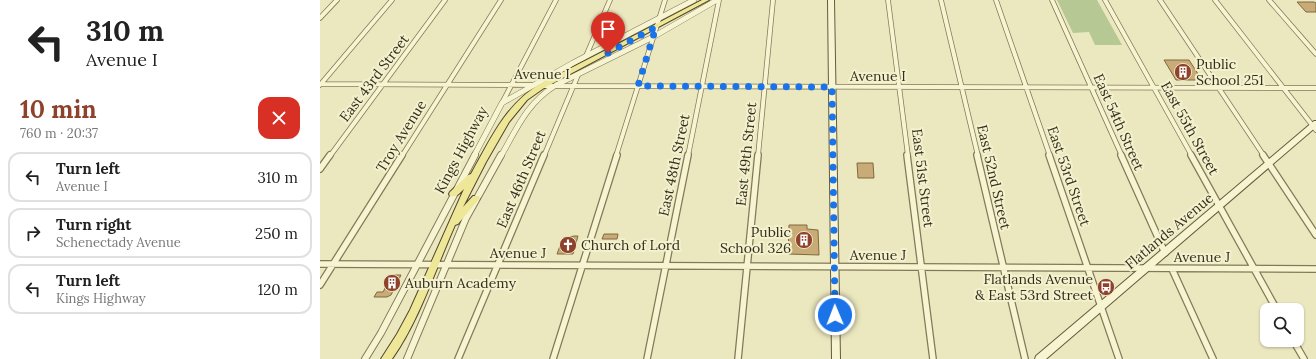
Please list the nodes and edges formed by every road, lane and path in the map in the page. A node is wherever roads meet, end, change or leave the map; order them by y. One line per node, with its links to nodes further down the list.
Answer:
1 (337, 0): 22 (street)
2 (392, 0): 31 (street)
3 (445, 0): 32 (street, East 43rd Street)
4 (501, 0): 33 (street, Troy Avenue)
5 (556, 0): 34 (street)
6 (610, 0): 29 (street)
7 (665, 0): 23 (street)
8 (694, 0): 23 (street, Kings Highway)
9 (706, 0): 21 (main road, Kings Highway)
10 (774, 0): 41 (street, East 49th Street)
11 (830, 0): 42 (main road)
12 (888, 0): 43 (street, East 51st Street)
13 (941, 0): 44 (street, East 52nd Street)
14 (996, 0): 45 (street, East 53rd Street)
15 (1052, 0): 46 (street, East 54th Street)
16 (1105, 0): 47 (street, East 55th Street)
17 (1160, 0): 48 (street)
18 (1215, 0): 49 (street)
19 (1269, 0): 28 (street)
20 (717, 1): 21 (main road); 25 (street); 40 (street, East 48th Street)
21 (687, 10): 24 (main road, Kings Highway)
22 (320, 18)
23 (659, 20): 24 (street); 27 (street, Kings Highway)
24 (656, 27): 25 (street); 26 (main road, Kings Highway)
25 (653, 37): 30 (street); 39 (street)
26 (624, 44): 27 (main road); 36 (main road, Kings Highway)
27 (602, 48): 29 (street, Kings Highway)
28 (1316, 54)
29 (586, 56): 35 (street, Kings Highway)
30 (578, 75): 37 (street); 38 (street, East 46th Street)
31 (320, 85): 32 (street, Avenue I)
32 (382, 85): 33 (street, Avenue I); 54 (street, East 43rd Street)
33 (447, 85): 34 (street, Avenue I); 63 (street, Troy Avenue)
34 (511, 85): 35 (street, Avenue I); 51 (street)
35 (529, 85): 36 (street, Avenue I); 51 (street, Kings Highway)
36 (542, 86): 37 (street, Avenue I); 55 (main road, Kings Highway)
37 (556, 86): 38 (street, Avenue I); 57 (street)
38 (574, 86): 39 (street, Avenue I); 67 (street, East 46th Street)
39 (638, 86): 40 (street, Avenue I); 68 (street)
40 (702, 86): 41 (street, Avenue I); 69 (street, East 48th Street)
41 (765, 86): 42 (street, Avenue I); 70 (street, East 49th Street)
42 (832, 87): 43 (street, Avenue I); 71 (main road)
43 (899, 87): 44 (street, Avenue I); 72 (street, East 51st Street)
44 (961, 87): 45 (street, Avenue I); 73 (street, East 52nd Street)
45 (1026, 88): 46 (street, Avenue I); 74 (street, East 53rd Street)
46 (1091, 88): 47 (street, Avenue I); 61 (street, East 54th Street)
47 (1154, 88): 48 (street, Avenue I); 58 (street, East 55th Street)
48 (1219, 88): 49 (street, Avenue I); 53 (street)
49 (1283, 88): 50 (street, Avenue I); 52 (street)
50 (1316, 88)
51 (502, 103): 56 (street, Kings Highway)
52 (1315, 127): 53 (main road, Flatlands Avenue)
53 (1269, 165): 58 (main road, Flatlands Avenue); 60 (street)
54 (320, 169)
55 (477, 171): 56 (main road); 59 (main road, Kings Highway)
56 (453, 194): 64 (street, Kings Highway)
57 (476, 198): 59 (main road); 66 (street)
58 (1219, 206): 61 (main road, Flatlands Avenue); 77 (street, East 55th Street)
59 (449, 229): 65 (main road, Kings Highway)
60 (1316, 235)
61 (1165, 253): 75 (main road, Flatlands Avenue)
62 (320, 264): 63 (street, Avenue J)
63 (333, 264): 64 (street, Avenue J); 79 (street, Troy Avenue)
64 (416, 264): 65 (street, Avenue J); 83 (street, Kings Highway)
65 (434, 264): 66 (street, Avenue J); 84 (main road, Kings Highway)
66 (447, 264): 67 (street, Avenue J); 85 (street)
67 (498, 265): 68 (street, Avenue J); 86 (street, East 46th Street)
68 (582, 266): 69 (street, Avenue J); 87 (street)
69 (666, 266): 70 (street, Avenue J); 88 (street, East 48th Street)
70 (747, 266): 71 (street, Avenue J); 89 (street, East 49th Street)
71 (834, 267): 72 (street, Avenue J); 90 (main road)
72 (922, 268): 73 (street, Avenue J); 91 (street, East 51st Street)
73 (1003, 268): 74 (street, Avenue J); 92 (street, East 52nd Street)
74 (1088, 268): 75 (street, Avenue J); 81 (street, East 53rd Street)
75 (1145, 269): 76 (street, Avenue J); 81 (main road, Flatlands Avenue)
76 (1172, 269): 77 (street, Avenue J); 95 (street)
77 (1254, 269): 78 (street, Avenue J); 80 (street, East 55th Street)
78 (1316, 269)
79 (320, 284)
80 (1273, 303)
81 (1101, 306): 93 (main road, Flatlands Avenue); 94 (street, East 53rd Street)
82 (1297, 347): 96 (street)
83 (365, 359)
84 (386, 359)
85 (407, 359)
86 (458, 359)
87 (552, 359)
88 (647, 359)
89 (738, 359)
90 (836, 359)
91 (934, 359)
92 (1025, 359)
93 (1039, 359)
94 (1118, 359)
95 (1213, 359)
96 (1304, 359)

